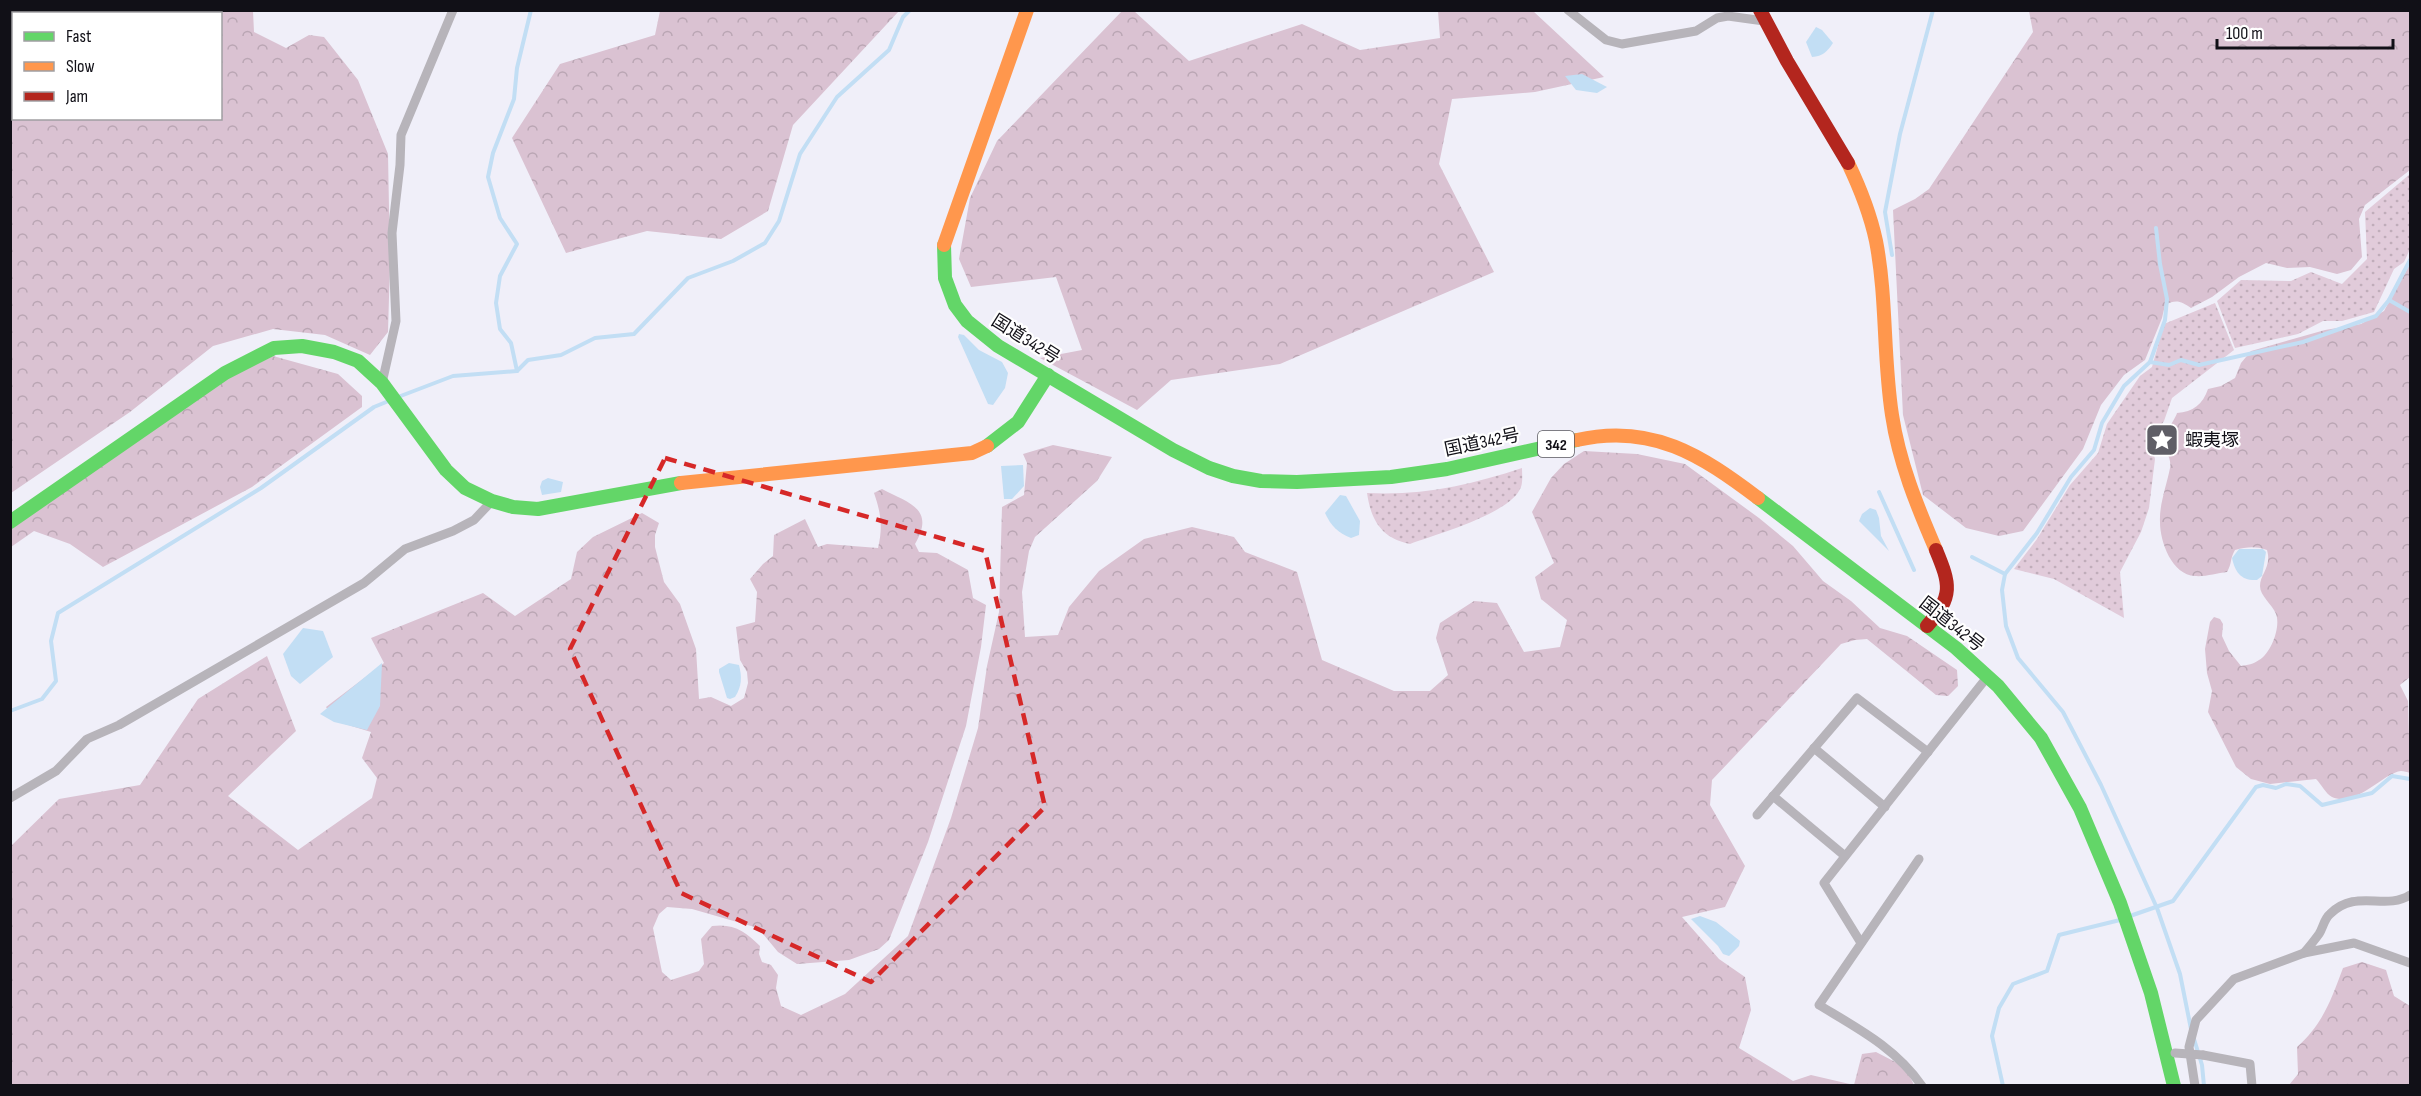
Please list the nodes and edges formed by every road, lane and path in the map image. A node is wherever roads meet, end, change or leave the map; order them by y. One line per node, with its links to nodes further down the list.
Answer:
1 (453, 10): 6 (street)
2 (1027, 10): 5 (main road, 国道342号 / 342)
3 (1568, 10): 4 (street)
4 (1762, 16): 9 (main road)
5 (1048, 375): 7 (main road); 9 (main road, 国道342号 / 342)
6 (382, 383): 7 (main road); 8 (main road)
7 (492, 501): 14 (street)
8 (10, 522)
9 (1927, 626): 10 (main road, 国道342号 / 342)
10 (1988, 676): 12 (street); 23 (main road, 国道342号 / 342)
11 (1814, 748): 12 (street); 13 (street); 15 (street)
12 (1928, 752): 15 (street)
13 (1773, 796): 16 (street); 17 (street)
14 (10, 798)
15 (1885, 807): 17 (street)
16 (1756, 815)
17 (1845, 856): 20 (street)
18 (1919, 859): 20 (street)
19 (2410, 895): 21 (street)
20 (1861, 943): 24 (street)
21 (2304, 953): 22 (street); 26 (street)
22 (2410, 963)
23 (2172, 1053): 25 (main road, 国道342号 / 342); 27 (street, bridge)
24 (1922, 1086)
25 (2174, 1086)
26 (2194, 1086)
27 (2252, 1086)

